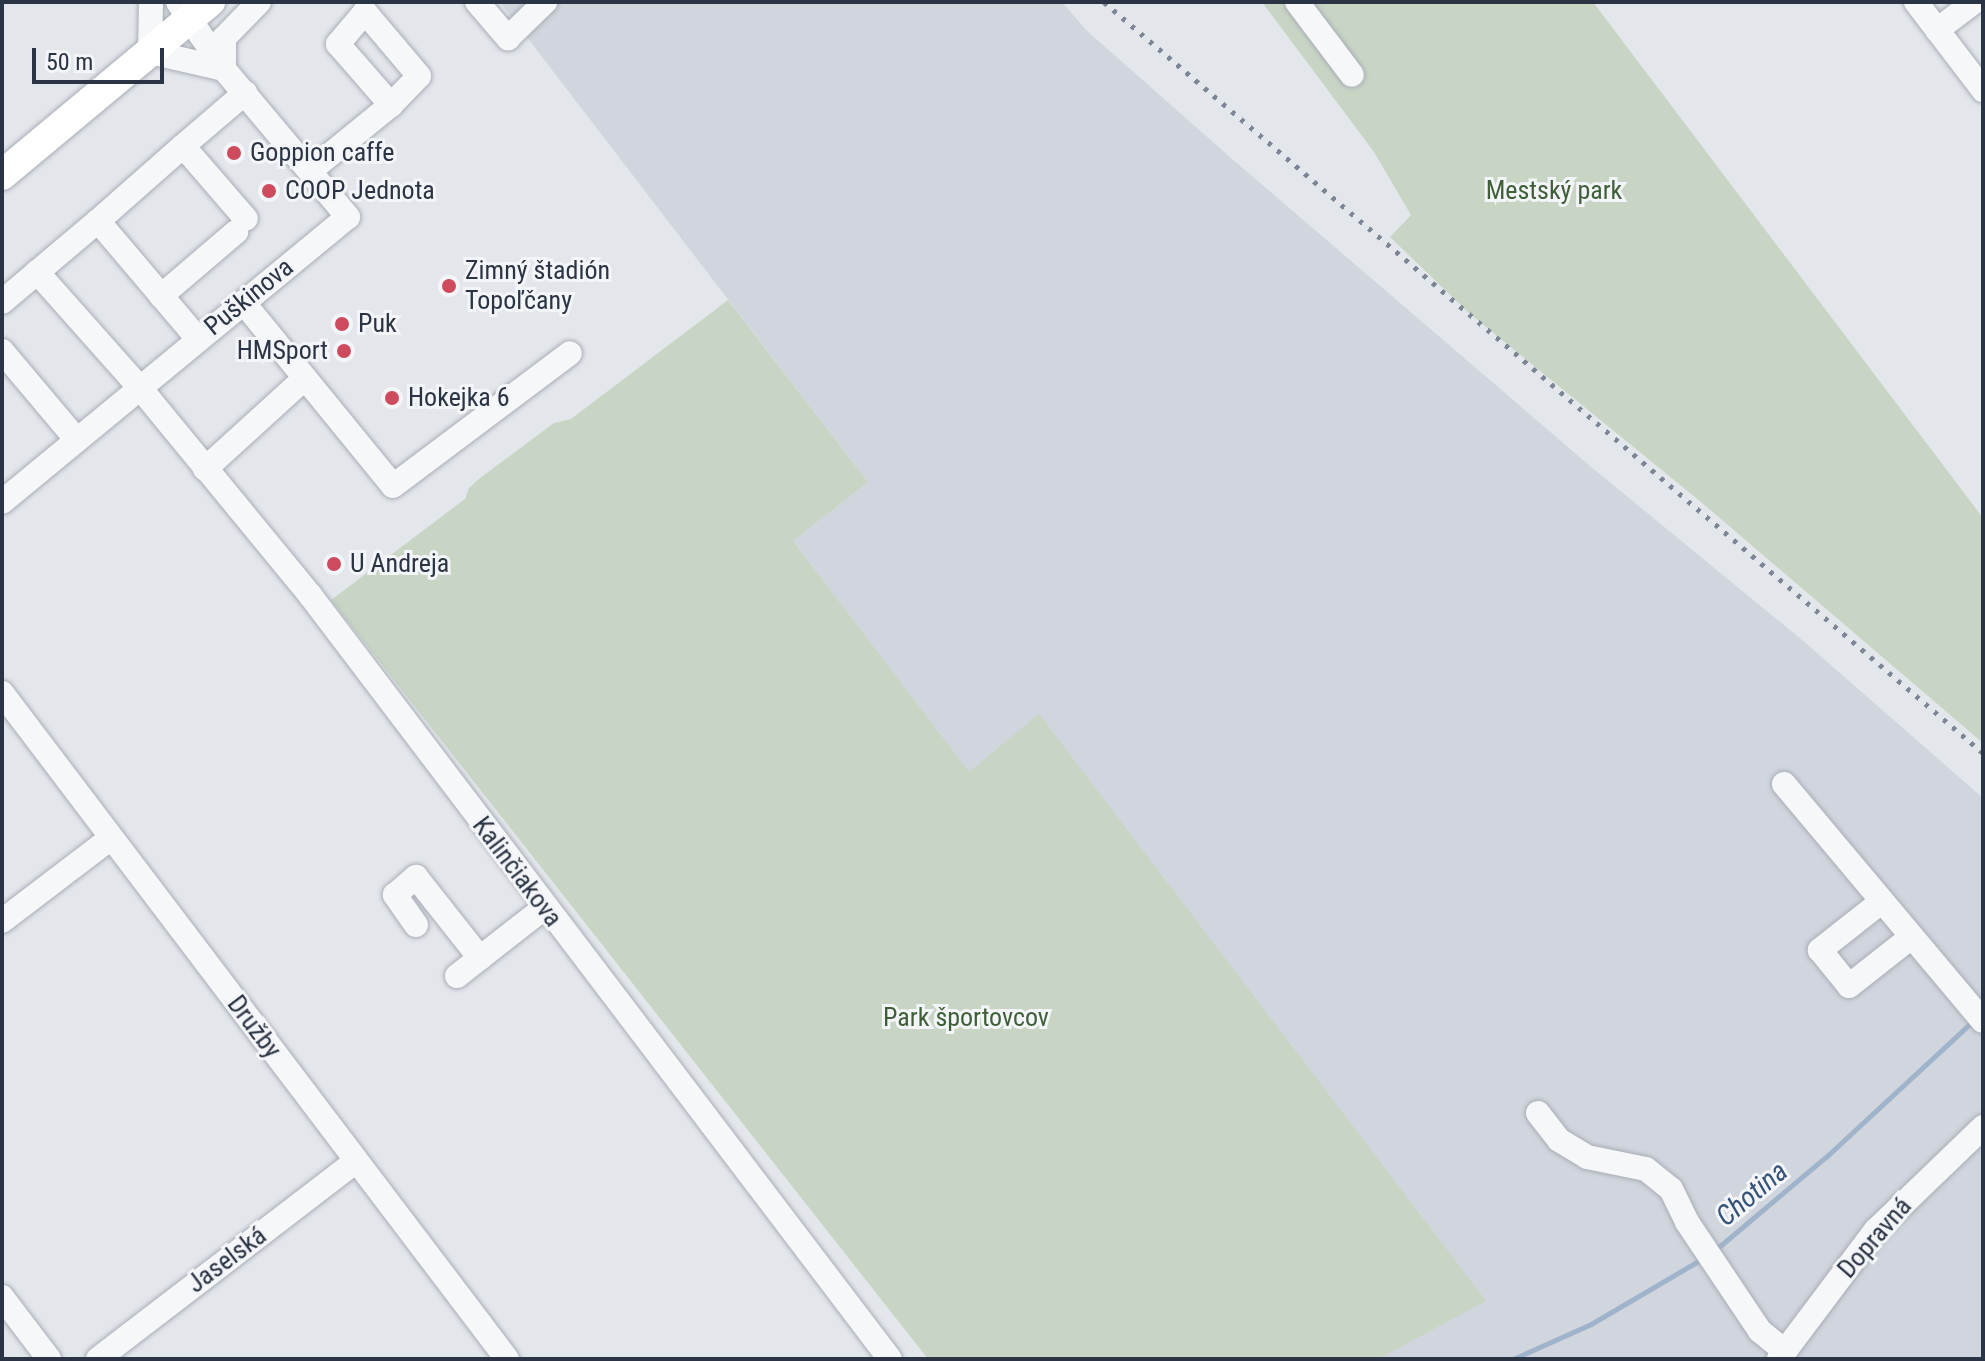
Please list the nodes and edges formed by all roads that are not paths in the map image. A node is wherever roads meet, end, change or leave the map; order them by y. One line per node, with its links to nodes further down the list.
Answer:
1 (151, 2): 11 (street)
2 (252, 2): 9 (street)
3 (259, 2): 12 (street)
4 (477, 2): 5 (street)
5 (545, 2)
6 (1297, 2): 13 (street)
7 (1916, 2): 10 (street)
8 (1974, 2): 10 (street)
9 (193, 6): 11 (main road); 12 (street, Puškinova)
10 (1937, 30): 14 (street)
11 (150, 52): 12 (street); 19 (main road)
12 (224, 69): 15 (street, Puškinova)
13 (1352, 75)
14 (1983, 90)
15 (245, 93): 17 (street); 18 (street, Puškinova)
16 (391, 105): 18 (street)
17 (183, 146): 20 (street); 22 (street)
18 (310, 171): 24 (street, Puškinova)
19 (2, 175)
20 (98, 221): 21 (street); 22 (street)
21 (37, 272): 23 (street); 29 (street, Kalinčiakova)
22 (161, 296): 25 (street)
23 (2, 302)
24 (243, 302): 25 (street, Puškinova); 28 (street)
25 (198, 339): 29 (street, Puškinova)
26 (2, 351): 30 (street)
27 (570, 353): 28 (street)
28 (305, 378): 31 (street)
29 (140, 388): 30 (street, Puškinova); 31 (street, Kalinčiakova)
30 (77, 440): 32 (street, Puškinova)
31 (205, 469): 37 (street, Kalinčiakova)
32 (2, 502)
33 (2, 693): 35 (street, Družby)
34 (1784, 784): 36 (street)
35 (111, 838): 38 (street); 46 (street, Družby)
36 (1881, 902): 40 (street); 40 (street)
37 (544, 908): 41 (street); 52 (street, Kalinčiakova)
38 (2, 921)
39 (416, 925): 41 (street)
40 (1910, 938): 43 (street)
41 (480, 958): 42 (street)
42 (457, 976)
43 (1983, 1021)
44 (1538, 1113): 48 (street)
45 (1983, 1127): 48 (street, Dopravná)
46 (356, 1161): 50 (street, Jaselská); 51 (street, Družby)
47 (2, 1297): 49 (street)
48 (1782, 1355)
49 (49, 1359)
50 (98, 1359)
51 (507, 1359)
52 (890, 1359)

